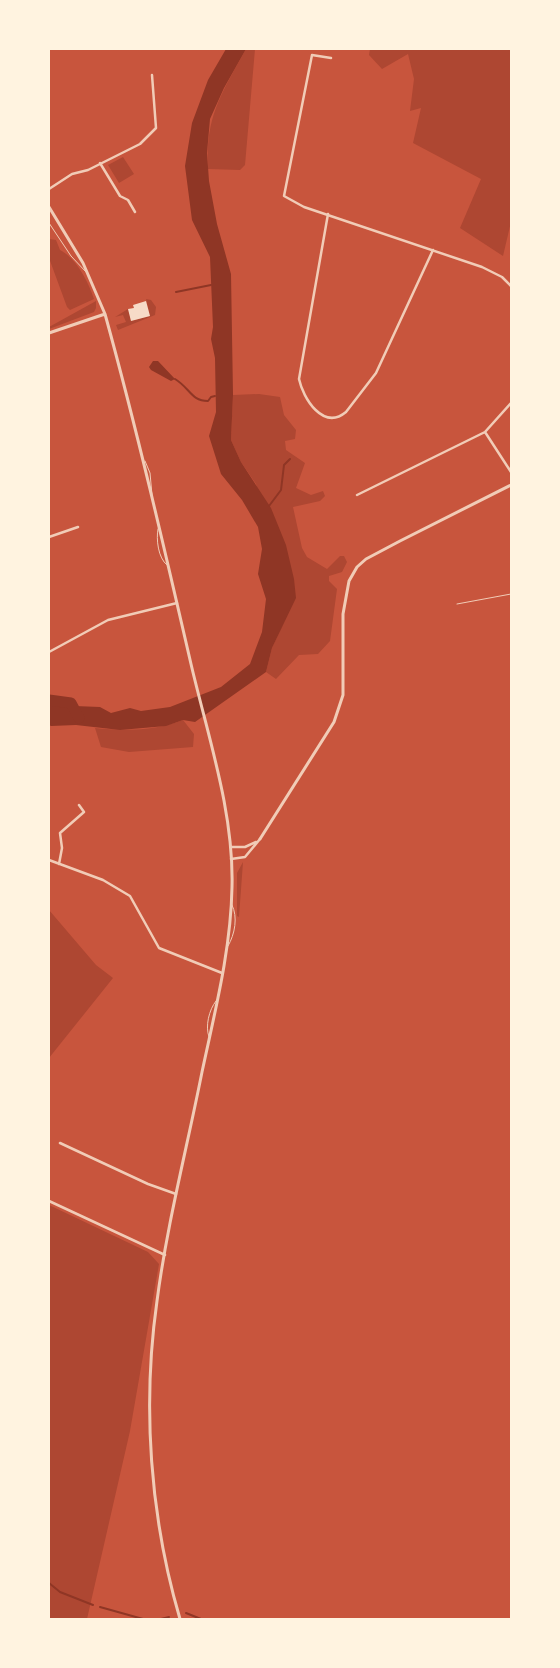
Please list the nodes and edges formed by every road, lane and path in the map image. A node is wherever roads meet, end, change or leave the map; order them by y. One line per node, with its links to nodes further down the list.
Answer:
1 (331, 58): 7 (street)
2 (152, 75): 3 (street)
3 (100, 164): 4 (street); 6 (street)
4 (49, 189)
5 (49, 209): 10 (street)
6 (135, 212)
7 (328, 214): 9 (street); 9 (street)
8 (49, 222): 10 (lane)
9 (433, 250): 11 (street)
10 (89, 276): 12 (street)
11 (511, 286)
12 (105, 314): 13 (street); 22 (street)
13 (49, 333)
14 (511, 403): 15 (street)
15 (485, 432): 16 (street); 18 (street)
16 (511, 472)
17 (511, 485): 26 (street)
18 (357, 494)
19 (78, 528): 20 (street)
20 (49, 537)
21 (511, 594): 23 (lane)
22 (177, 603): 24 (street); 27 (street)
23 (457, 604)
24 (49, 651)
25 (80, 805): 30 (street)
26 (260, 839): 27 (street); 28 (street)
27 (231, 847): 28 (street)
28 (231, 859): 31 (street)
29 (49, 860): 30 (street)
30 (59, 864): 31 (street)
31 (222, 974): 33 (street)
32 (60, 1143): 33 (street)
33 (177, 1194): 35 (street)
34 (49, 1201): 35 (street)
35 (165, 1255): 36 (street)
36 (180, 1619)

